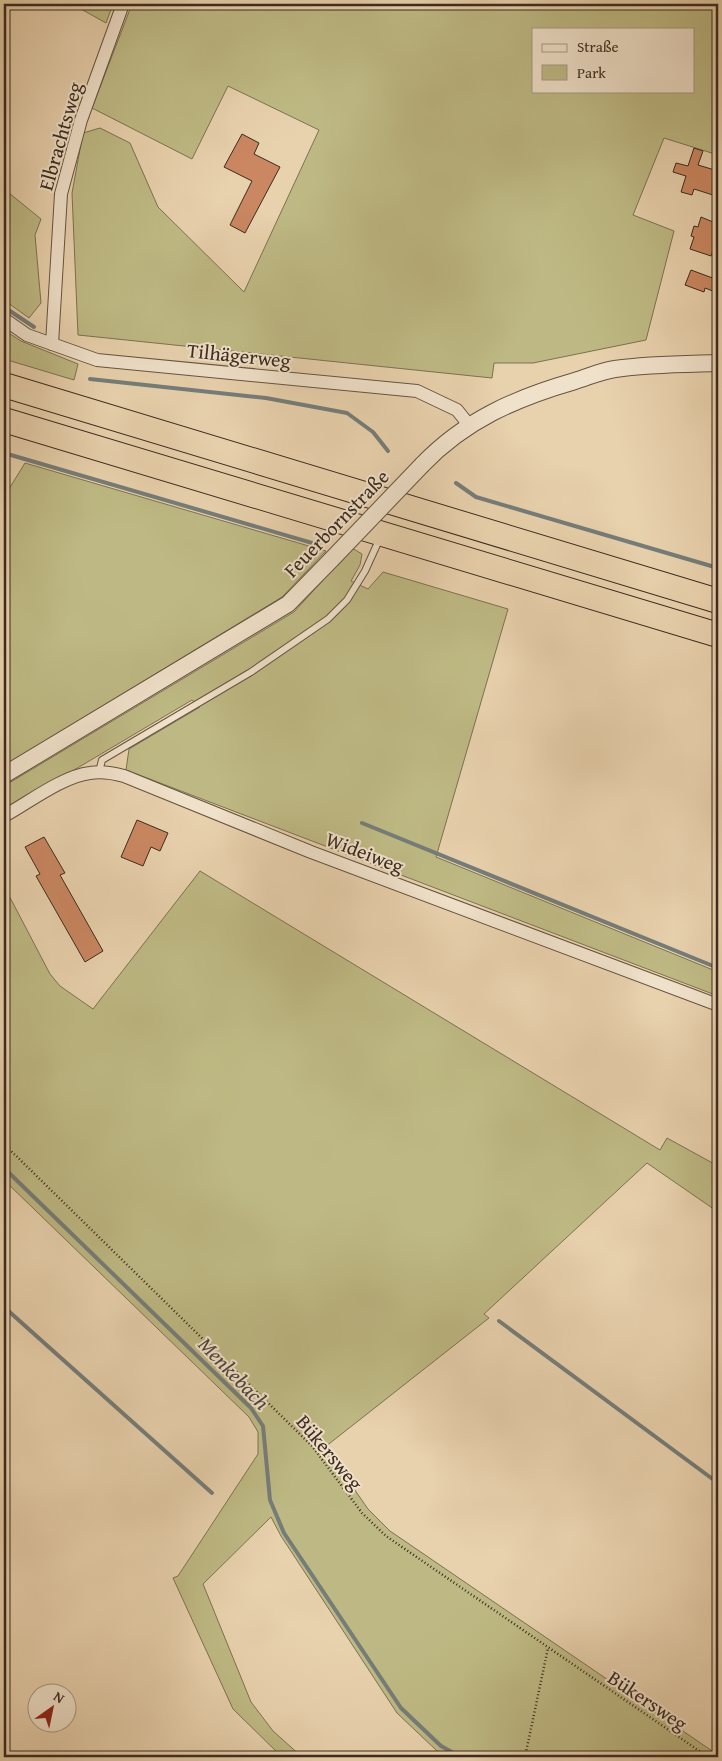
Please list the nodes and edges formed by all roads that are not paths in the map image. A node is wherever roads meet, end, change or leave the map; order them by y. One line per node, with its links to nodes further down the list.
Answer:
1 (123, 4): 3 (street, Elbrachtsweg)
2 (4, 319): 3 (street, Tilhägerweg)
3 (52, 344): 7 (street, Tilhägerweg)
4 (718, 363): 7 (street, Feuerbornstraße)
5 (4, 385): 9 (highway)
6 (4, 420): 8 (highway)
7 (469, 425): 12 (street, Feuerbornstraße, bridge)
8 (382, 535): 10 (highway); 11 (lane)
9 (718, 600)
10 (718, 635)
11 (100, 772): 13 (street, Wideiweg); 14 (street, Wideiweg)
12 (4, 775)
13 (4, 816)
14 (718, 1006)

